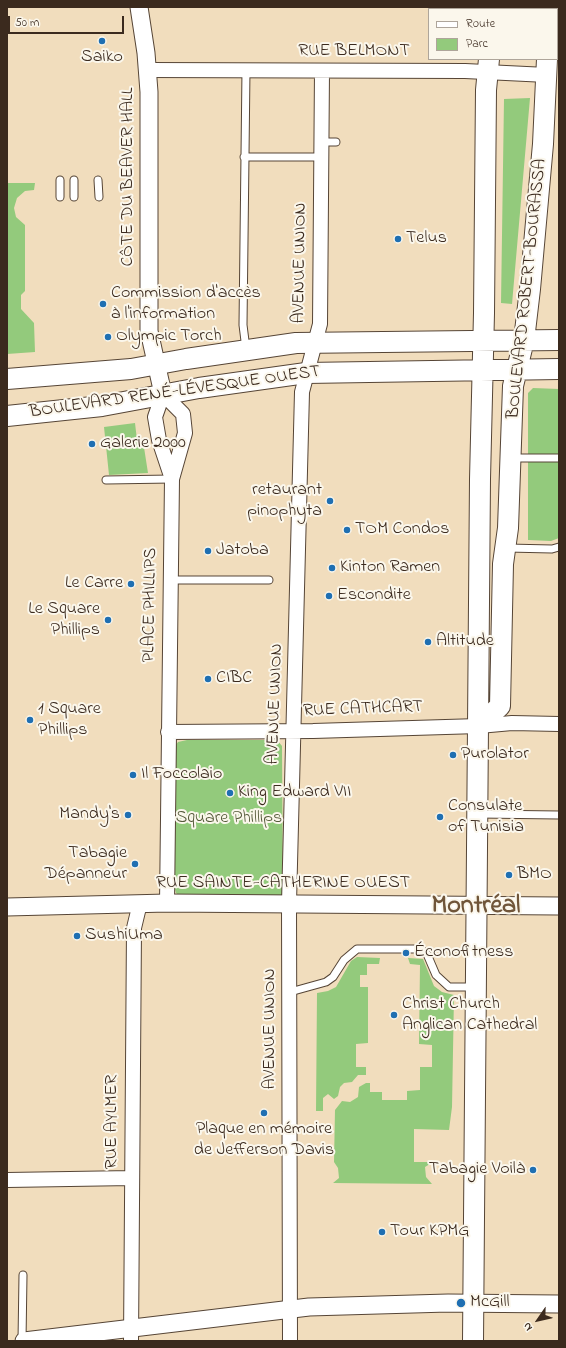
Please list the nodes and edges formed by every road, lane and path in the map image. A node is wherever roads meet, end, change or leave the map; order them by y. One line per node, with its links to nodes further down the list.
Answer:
1 (139, 7): 3 (street, CÔTE DU BEAVER HALL)
2 (488, 66): 5 (street, RUE BELMONT); 6 (street, RUE BELMONT); 19 (main road, BOULEVARD ROBERT-BOURASSA)
3 (148, 70): 4 (street, RUE BELMONT); 22 (street, CÔTE DU BEAVER HALL)
4 (246, 70): 6 (street, RUE BELMONT); 9 (lane)
5 (549, 70): 17 (main road, BOULEVARD ROBERT-BOURASSA)
6 (322, 71): 7 (street, AVENUE UNION)
7 (322, 142): 8 (lane); 10 (street, AVENUE UNION)
8 (336, 142)
9 (244, 157): 10 (lane); 21 (lane)
10 (322, 157): 20 (street, AVENUE UNION)
11 (60, 180): 14 (lane)
12 (74, 180): 15 (lane)
13 (98, 180): 16 (lane)
14 (60, 196)
15 (74, 197)
16 (99, 197)
17 (524, 340): 18 (main road, BOULEVARD RENÉ-LÉVESQUE OUEST); 19 (main road, BOULEVARD RENÉ-LÉVESQUE OUEST); 23 (main road, BOULEVARD ROBERT-BOURASSA)
18 (559, 340)
19 (483, 341): 20 (main road, BOULEVARD RENÉ-LÉVESQUE OUEST); 25 (main road, BOULEVARD ROBERT-BOURASSA)
20 (315, 342): 21 (main road, BOULEVARD RENÉ-LÉVESQUE OUEST); 26 (street, AVENUE UNION)
21 (246, 349): 22 (main road, BOULEVARD RENÉ-LÉVESQUE OUEST)
22 (156, 364): 27 (main road, BOULEVARD RENÉ-LÉVESQUE OUEST); 28 (street, CÔTE DU BEAVER HALL)
23 (517, 369): 24 (main road, BOULEVARD RENÉ-LÉVESQUE OUEST); 25 (main road, BOULEVARD RENÉ-LÉVESQUE OUEST); 30 (main road, BOULEVARD ROBERT-BOURASSA)
24 (559, 369)
25 (482, 370): 26 (main road, BOULEVARD RENÉ-LÉVESQUE OUEST); 39 (main road, BOULEVARD ROBERT-BOURASSA)
26 (306, 373): 28 (main road, BOULEVARD RENÉ-LÉVESQUE OUEST); 40 (street, AVENUE UNION)
27 (7, 379)
28 (163, 394): 29 (main road, BOULEVARD RENÉ-LÉVESQUE OUEST); 32 (street); 32 (street)
29 (7, 416)
30 (511, 458): 31 (lane); 35 (main road, BOULEVARD ROBERT-BOURASSA)
31 (559, 458)
32 (172, 479): 33 (lane); 36 (street, PLACE PHILLIPS)
33 (106, 480)
34 (559, 547): 35 (lane)
35 (504, 548): 39 (main road, BOULEVARD ROBERT-BOURASSA)
36 (170, 580): 37 (lane); 41 (street, PLACE PHILLIPS)
37 (269, 580)
38 (559, 724): 39 (street, RUE CATHCART)
39 (479, 726): 40 (street, RUE CATHCART); 42 (main road, BOULEVARD ROBERT-BOURASSA)
40 (295, 731): 41 (street, RUE CATHCART); 46 (street, AVENUE UNION)
41 (168, 732): 45 (street, PLACE PHILLIPS)
42 (478, 814): 43 (lane); 47 (main road, BOULEVARD ROBERT-BOURASSA)
43 (559, 815)
44 (140, 903): 45 (street, RUE SAINTE-CATHERINE OUEST); 49 (street, RUE SAINTE-CATHERINE OUEST); 52 (street, RUE AYLMER)
45 (167, 903): 46 (street, RUE SAINTE-CATHERINE OUEST)
46 (289, 903): 47 (street, RUE SAINTE-CATHERINE OUEST); 51 (street, AVENUE UNION)
47 (477, 905): 48 (street, RUE SAINTE-CATHERINE OUEST); 50 (main road, BOULEVARD ROBERT-BOURASSA)
48 (559, 906)
49 (7, 907)
50 (476, 987): 51 (lane); 55 (main road, BOULEVARD ROBERT-BOURASSA)
51 (290, 992): 57 (street, AVENUE UNION)
52 (132, 1178): 53 (street); 58 (street, RUE AYLMER)
53 (7, 1180)
54 (23, 1275): 59 (lane)
55 (474, 1303): 56 (street); 57 (street); 61 (main road, BOULEVARD ROBERT-BOURASSA)
56 (559, 1304)
57 (289, 1308): 58 (street); 60 (street, AVENUE UNION)
58 (131, 1334): 59 (street)
59 (23, 1341)
60 (290, 1341)
61 (473, 1341)

